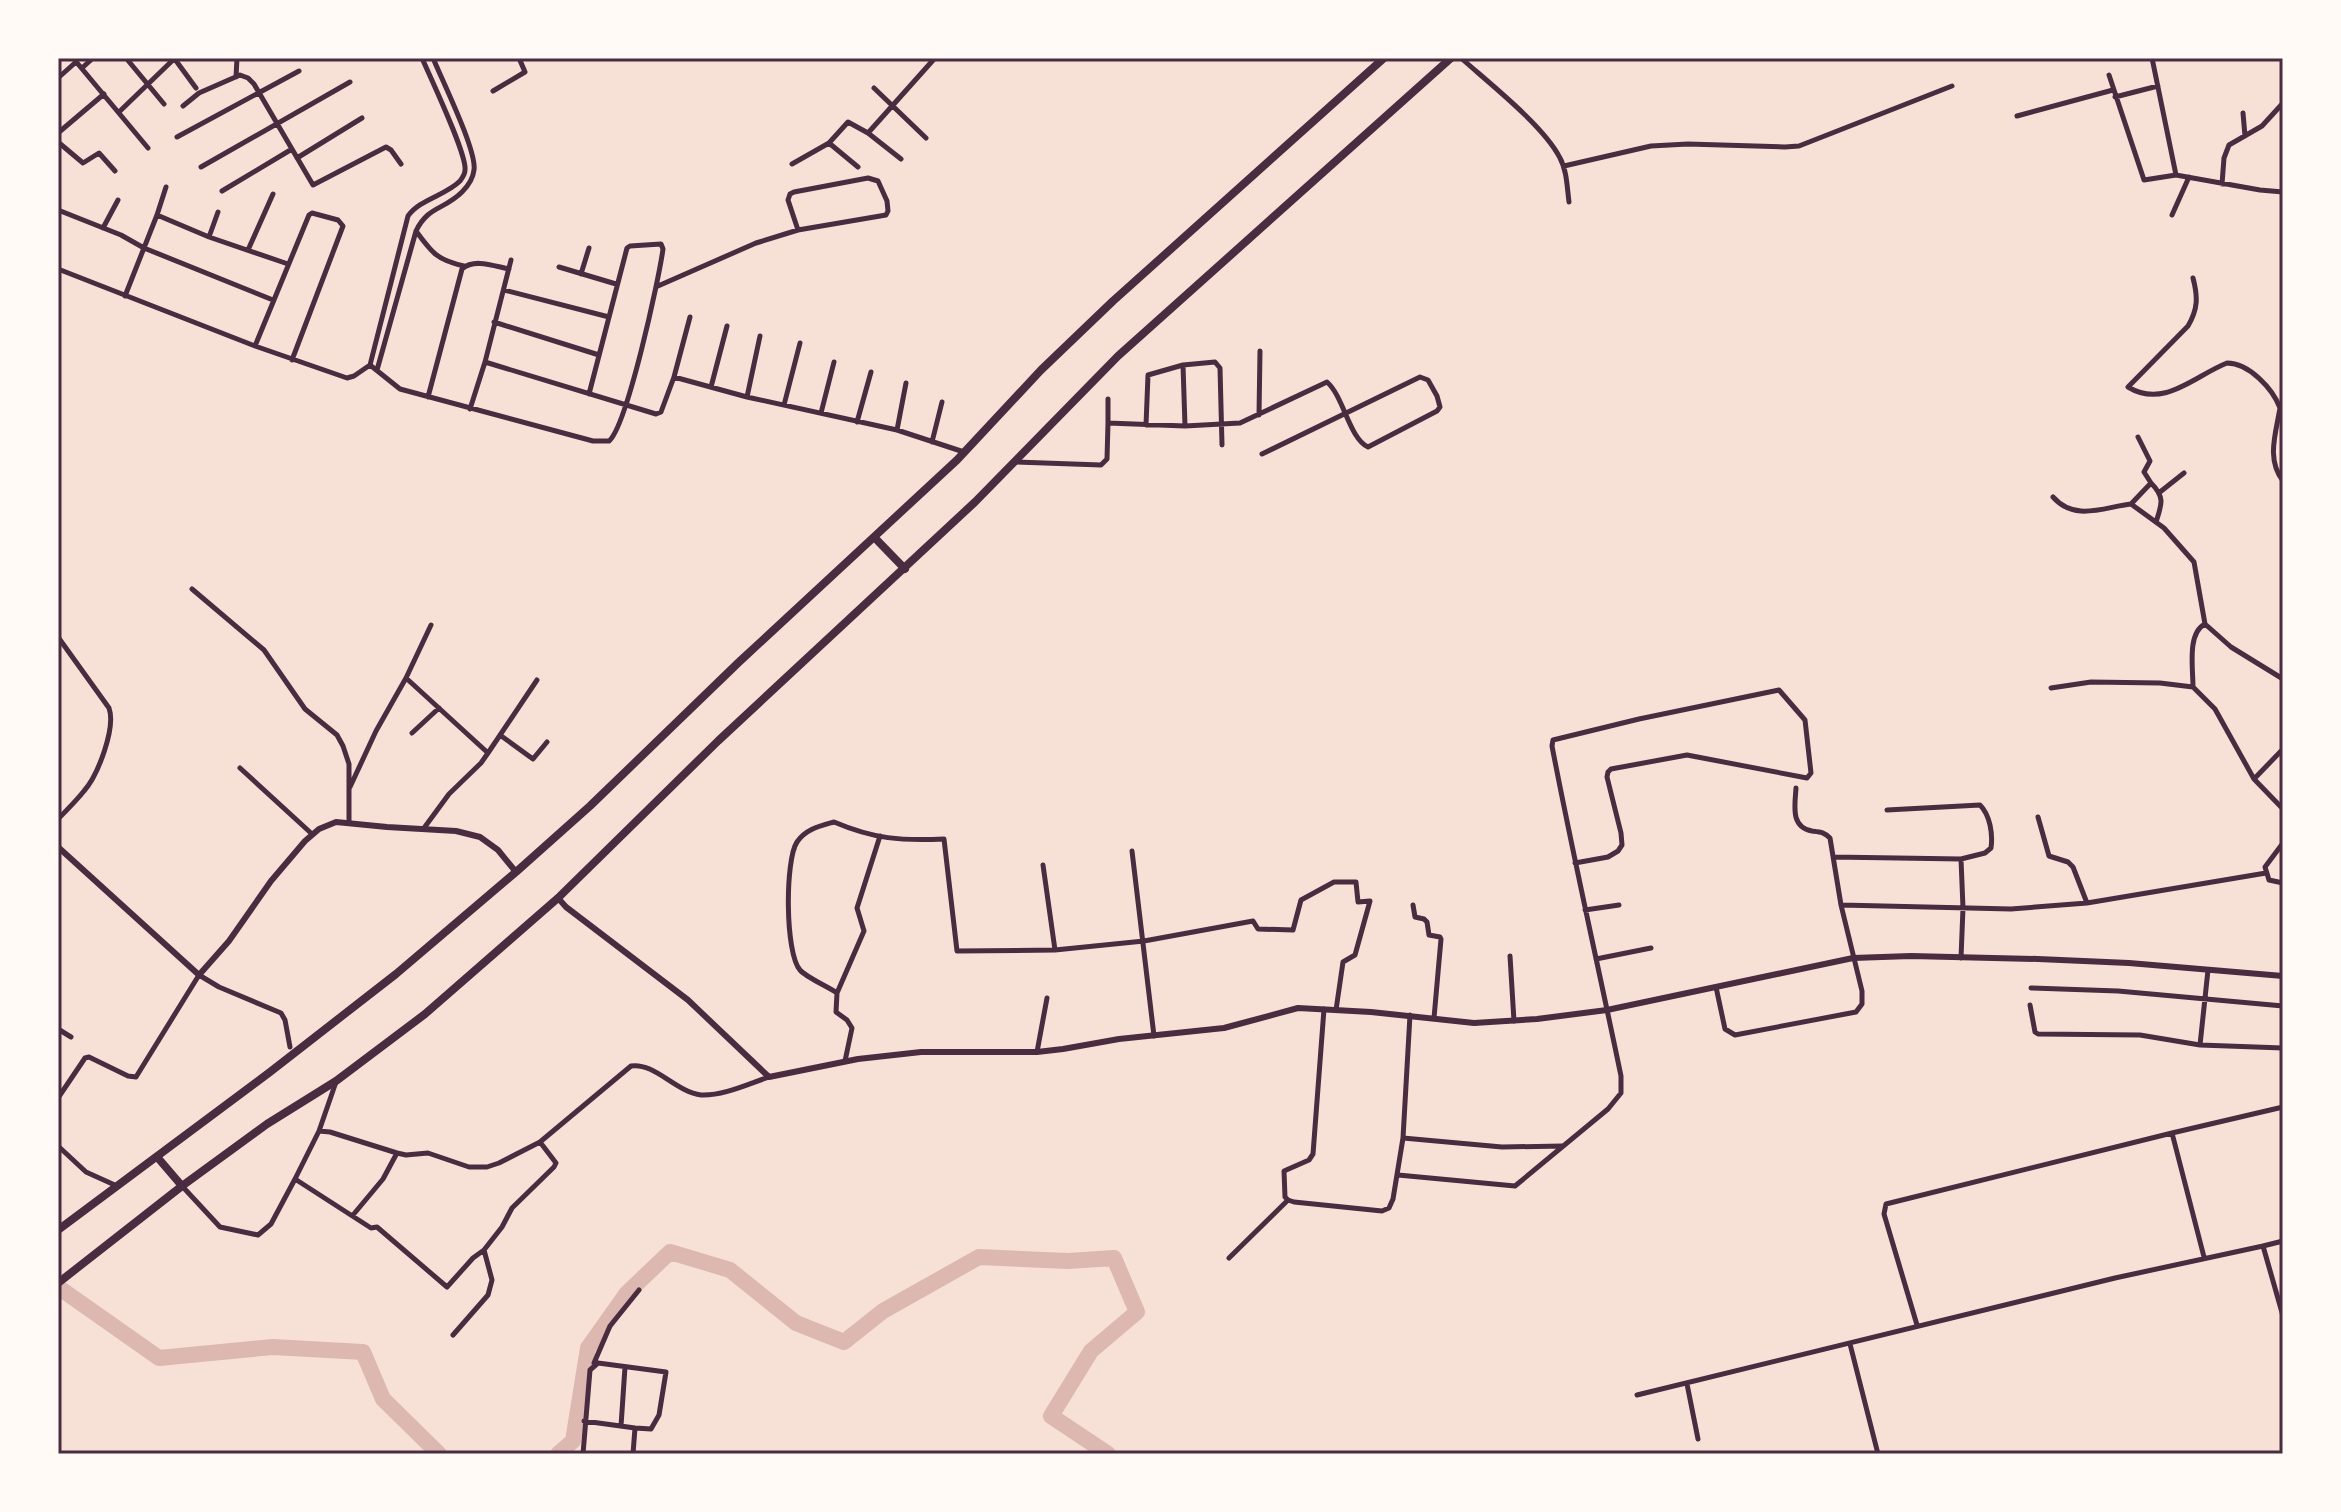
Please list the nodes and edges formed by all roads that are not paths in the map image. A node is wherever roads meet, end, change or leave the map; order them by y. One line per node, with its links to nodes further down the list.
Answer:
1 (93, 58): 14 (street)
2 (126, 58): 20 (street)
3 (174, 58): 20 (street); 23 (street)
4 (237, 58): 17 (street)
5 (422, 58): 64 (street)
6 (433, 58): 69 (street)
7 (519, 58): 25 (street)
8 (935, 58): 32 (street)
9 (1384, 58): 129 (highway)
10 (1451, 58): 131 (highway)
11 (1461, 58): 51 (street)
12 (2152, 58): 22 (street)
13 (74, 60): 14 (street); 18 (street)
14 (82, 68): 27 (street)
15 (299, 71): 26 (street)
16 (2109, 75): 28 (street)
17 (236, 77): 26 (street); 31 (street)
18 (58, 78)
19 (350, 82): 37 (street)
20 (149, 83): 30 (street); 33 (street)
21 (1952, 86): 51 (street)
22 (2158, 86): 28 (street); 55 (street)
23 (196, 88)
24 (874, 88): 32 (street)
25 (493, 91)
26 (258, 93): 37 (street); 41 (street)
27 (104, 94): 33 (street); 38 (street)
28 (2114, 94): 35 (street); 55 (street)
29 (2283, 103): 40 (street)
30 (164, 104)
31 (183, 106)
32 (893, 106): 39 (street); 42 (street)
33 (119, 112): 45 (street)
34 (2243, 113): 40 (street)
35 (2017, 116)
36 (362, 118): 47 (street)
37 (277, 122): 46 (street); 52 (street)
38 (58, 133)
39 (868, 133): 44 (street); 48 (street)
40 (2245, 136): 57 (street)
41 (177, 137)
42 (926, 138)
43 (58, 142): 54 (street)
44 (829, 143): 50 (street); 53 (street)
45 (148, 148)
46 (292, 149): 47 (street); 59 (street)
47 (297, 158): 49 (street)
48 (901, 159)
49 (401, 164)
50 (792, 164)
51 (1564, 166): 63 (street)
52 (201, 167)
53 (858, 167)
54 (115, 171)
55 (2176, 175): 56 (street)
56 (2189, 177): 57 (street); 68 (street)
57 (2222, 184): 60 (street)
58 (166, 187): 67 (street)
59 (222, 191)
60 (2283, 192)
61 (273, 194): 76 (street)
62 (118, 200): 70 (street)
63 (1569, 202)
64 (417, 207): 69 (street); 102 (street)
65 (58, 210): 70 (street)
66 (218, 212): 73 (street)
67 (157, 215): 73 (street); 74 (street)
68 (2172, 215)
69 (425, 216): 72 (street)
70 (103, 228): 74 (street)
71 (798, 230): 71 (street); 86 (street)
72 (416, 231): 79 (street); 104 (street)
73 (209, 237): 76 (street)
74 (144, 248): 88 (street); 89 (street)
75 (589, 248): 83 (street)
76 (248, 250): 78 (street)
77 (511, 260): 82 (street)
78 (288, 264): 89 (street); 99 (street)
79 (464, 266): 82 (street); 110 (street)
80 (559, 267): 83 (street)
81 (58, 269): 88 (street)
82 (509, 269): 87 (street)
83 (581, 274): 85 (street)
84 (2193, 278): 133 (street)
85 (616, 284): 86 (street); 90 (street)
86 (658, 286): 114 (street)
87 (504, 290): 90 (street); 92 (street)
88 (125, 296): 96 (street)
89 (273, 300): 96 (street)
90 (609, 317): 98 (street)
91 (690, 317): 106 (street)
92 (494, 322): 98 (street); 100 (street)
93 (727, 326): 108 (street)
94 (760, 336): 111 (street)
95 (800, 343): 115 (street)
96 (255, 346): 99 (street)
97 (1260, 351): 119 (street)
98 (599, 355): 109 (street)
99 (292, 360): 102 (street)
100 (485, 362): 109 (street); 116 (street)
101 (834, 362): 117 (street)
102 (370, 365): 104 (street)
103 (1183, 365): 122 (street); 123 (street); 124 (street)
104 (377, 370): 110 (street)
105 (871, 372): 120 (street)
106 (674, 377): 108 (street); 114 (street)
107 (906, 383): 125 (street)
108 (711, 387): 111 (street)
109 (589, 394): 114 (street)
110 (428, 397): 116 (street)
111 (747, 397): 115 (street)
112 (1108, 399): 121 (street)
113 (942, 402): 127 (street)
114 (625, 404): 116 (street)
115 (784, 405): 117 (street)
116 (470, 409)
117 (821, 413): 120 (street)
118 (1346, 414): 118 (street); 119 (street); 130 (street)
119 (1259, 415): 124 (street)
120 (857, 422): 125 (street)
121 (1108, 423): 122 (street); 131 (street)
122 (1146, 425): 123 (street)
123 (1185, 426): 124 (street)
124 (1221, 426): 128 (street)
125 (897, 430): 127 (street)
126 (2138, 437): 134 (street)
127 (932, 442): 129 (street)
128 (1222, 445)
129 (964, 452): 139 (highway)
130 (1262, 454)
131 (1014, 462): 140 (highway)
132 (2184, 473): 135 (street)
133 (2283, 481)
134 (2151, 483): 135 (street); 137 (street)
135 (2160, 492): 138 (street)
136 (2053, 497): 137 (street)
137 (2131, 504): 138 (street)
138 (2156, 522): 142 (street)
139 (874, 537): 140 (highway); 175 (highway)
140 (905, 569): 178 (highway)
141 (192, 589): 159 (street)
142 (2205, 624): 146 (street); 148 (street)
143 (431, 625): 145 (street)
144 (58, 637): 163 (street)
145 (406, 678): 150 (street); 159 (street)
146 (2283, 679)
147 (537, 680): 152 (street)
148 (2193, 687): 149 (street); 157 (street)
149 (2051, 688)
150 (439, 708): 151 (street); 155 (street)
151 (412, 733)
152 (500, 735): 153 (street); 155 (street)
153 (547, 742)
154 (2283, 749): 157 (street)
155 (488, 753): 165 (street)
156 (240, 768): 166 (street)
157 (2254, 779): 160 (street)
158 (1796, 788): 171 (street)
159 (348, 791): 164 (street)
160 (2283, 809)
161 (1887, 810): 172 (street)
162 (2038, 817): 179 (street)
163 (58, 819)
164 (349, 822): 165 (street); 166 (street)
165 (424, 828): 175 (street)
166 (312, 834): 193 (street)
167 (880, 836): 187 (street); 197 (street); 197 (street)
168 (2283, 843): 176 (street)
169 (58, 847): 193 (street)
170 (1132, 851): 185 (street)
171 (1833, 857): 172 (street); 182 (street)
172 (1961, 859): 183 (street)
173 (1575, 863): 173 (street); 184 (street)
174 (1043, 865): 187 (street)
175 (516, 872): 227 (highway)
176 (2266, 873): 177 (street); 179 (street)
177 (2283, 883)
178 (558, 898): 216 (street); 217 (highway)
179 (2087, 903): 183 (street)
180 (1413, 905): 206 (street)
181 (1619, 905): 184 (street)
182 (1841, 905): 183 (street); 189 (street)
183 (1963, 908): 190 (street)
184 (1584, 910): 191 (street)
185 (1144, 941): 187 (street); 203 (street); 209 (street)
186 (1651, 948): 191 (street)
187 (1055, 950)
188 (1510, 956): 207 (street)
189 (1853, 958): 190 (street); 195 (street); 195 (street)
190 (1961, 958): 192 (street)
191 (1596, 959): 204 (street)
192 (2208, 969): 194 (street); 199 (street)
193 (199, 975): 212 (street); 218 (street)
194 (2283, 976)
195 (1716, 987): 204 (street)
196 (2031, 988): 199 (street)
197 (837, 993): 215 (street)
198 (1047, 998): 214 (street)
199 (2204, 1000): 201 (street); 211 (street)
200 (2030, 1005): 211 (street)
201 (2283, 1006)
202 (1324, 1008): 203 (street); 209 (street); 232 (street)
203 (1336, 1010): 205 (street)
204 (1607, 1010): 207 (street); 225 (street)
205 (1410, 1015): 206 (street); 222 (street)
206 (1434, 1018): 207 (street)
207 (1514, 1021)
208 (58, 1029): 210 (street)
209 (1154, 1036): 214 (street)
210 (71, 1037)
211 (2200, 1045): 213 (street)
212 (290, 1047)
213 (2283, 1048)
214 (1037, 1052): 215 (street)
215 (845, 1061): 216 (street)
216 (769, 1077): 223 (street)
217 (336, 1081): 220 (street); 231 (highway)
218 (58, 1098)
219 (2283, 1107): 221 (street)
220 (319, 1131): 226 (street); 229 (street)
221 (2172, 1133): 238 (street); 243 (street)
222 (1403, 1138): 225 (street); 228 (street)
223 (540, 1142): 226 (street); 237 (street)
224 (58, 1146): 230 (street)
225 (1564, 1146): 228 (street)
226 (397, 1153): 233 (street)
227 (158, 1158): 230 (highway); 231 (highway)
228 (1398, 1175): 232 (street)
229 (295, 1179): 231 (street); 233 (street)
230 (118, 1186): 234 (highway)
231 (182, 1186): 240 (highway)
232 (1288, 1200): 239 (street)
233 (353, 1215): 237 (street)
234 (58, 1230)
235 (2283, 1241): 236 (street)
236 (2263, 1246): 238 (street); 242 (street)
237 (484, 1250): 244 (street)
238 (2204, 1257): 243 (street)
239 (1229, 1258)
240 (58, 1283)
241 (639, 1290): 246 (street)
242 (2283, 1316)
243 (1917, 1325): 245 (street)
244 (453, 1335)
245 (1850, 1344): 248 (street); 256 (street)
246 (593, 1365): 247 (street); 250 (street)
247 (625, 1367): 251 (street); 252 (street)
248 (1687, 1384): 249 (street); 253 (street)
249 (1637, 1395)
250 (584, 1421): 251 (street); 254 (street)
251 (621, 1426): 252 (street)
252 (635, 1428): 255 (street)
253 (1698, 1439)
254 (583, 1454)
255 (633, 1454)
256 (1878, 1454)

